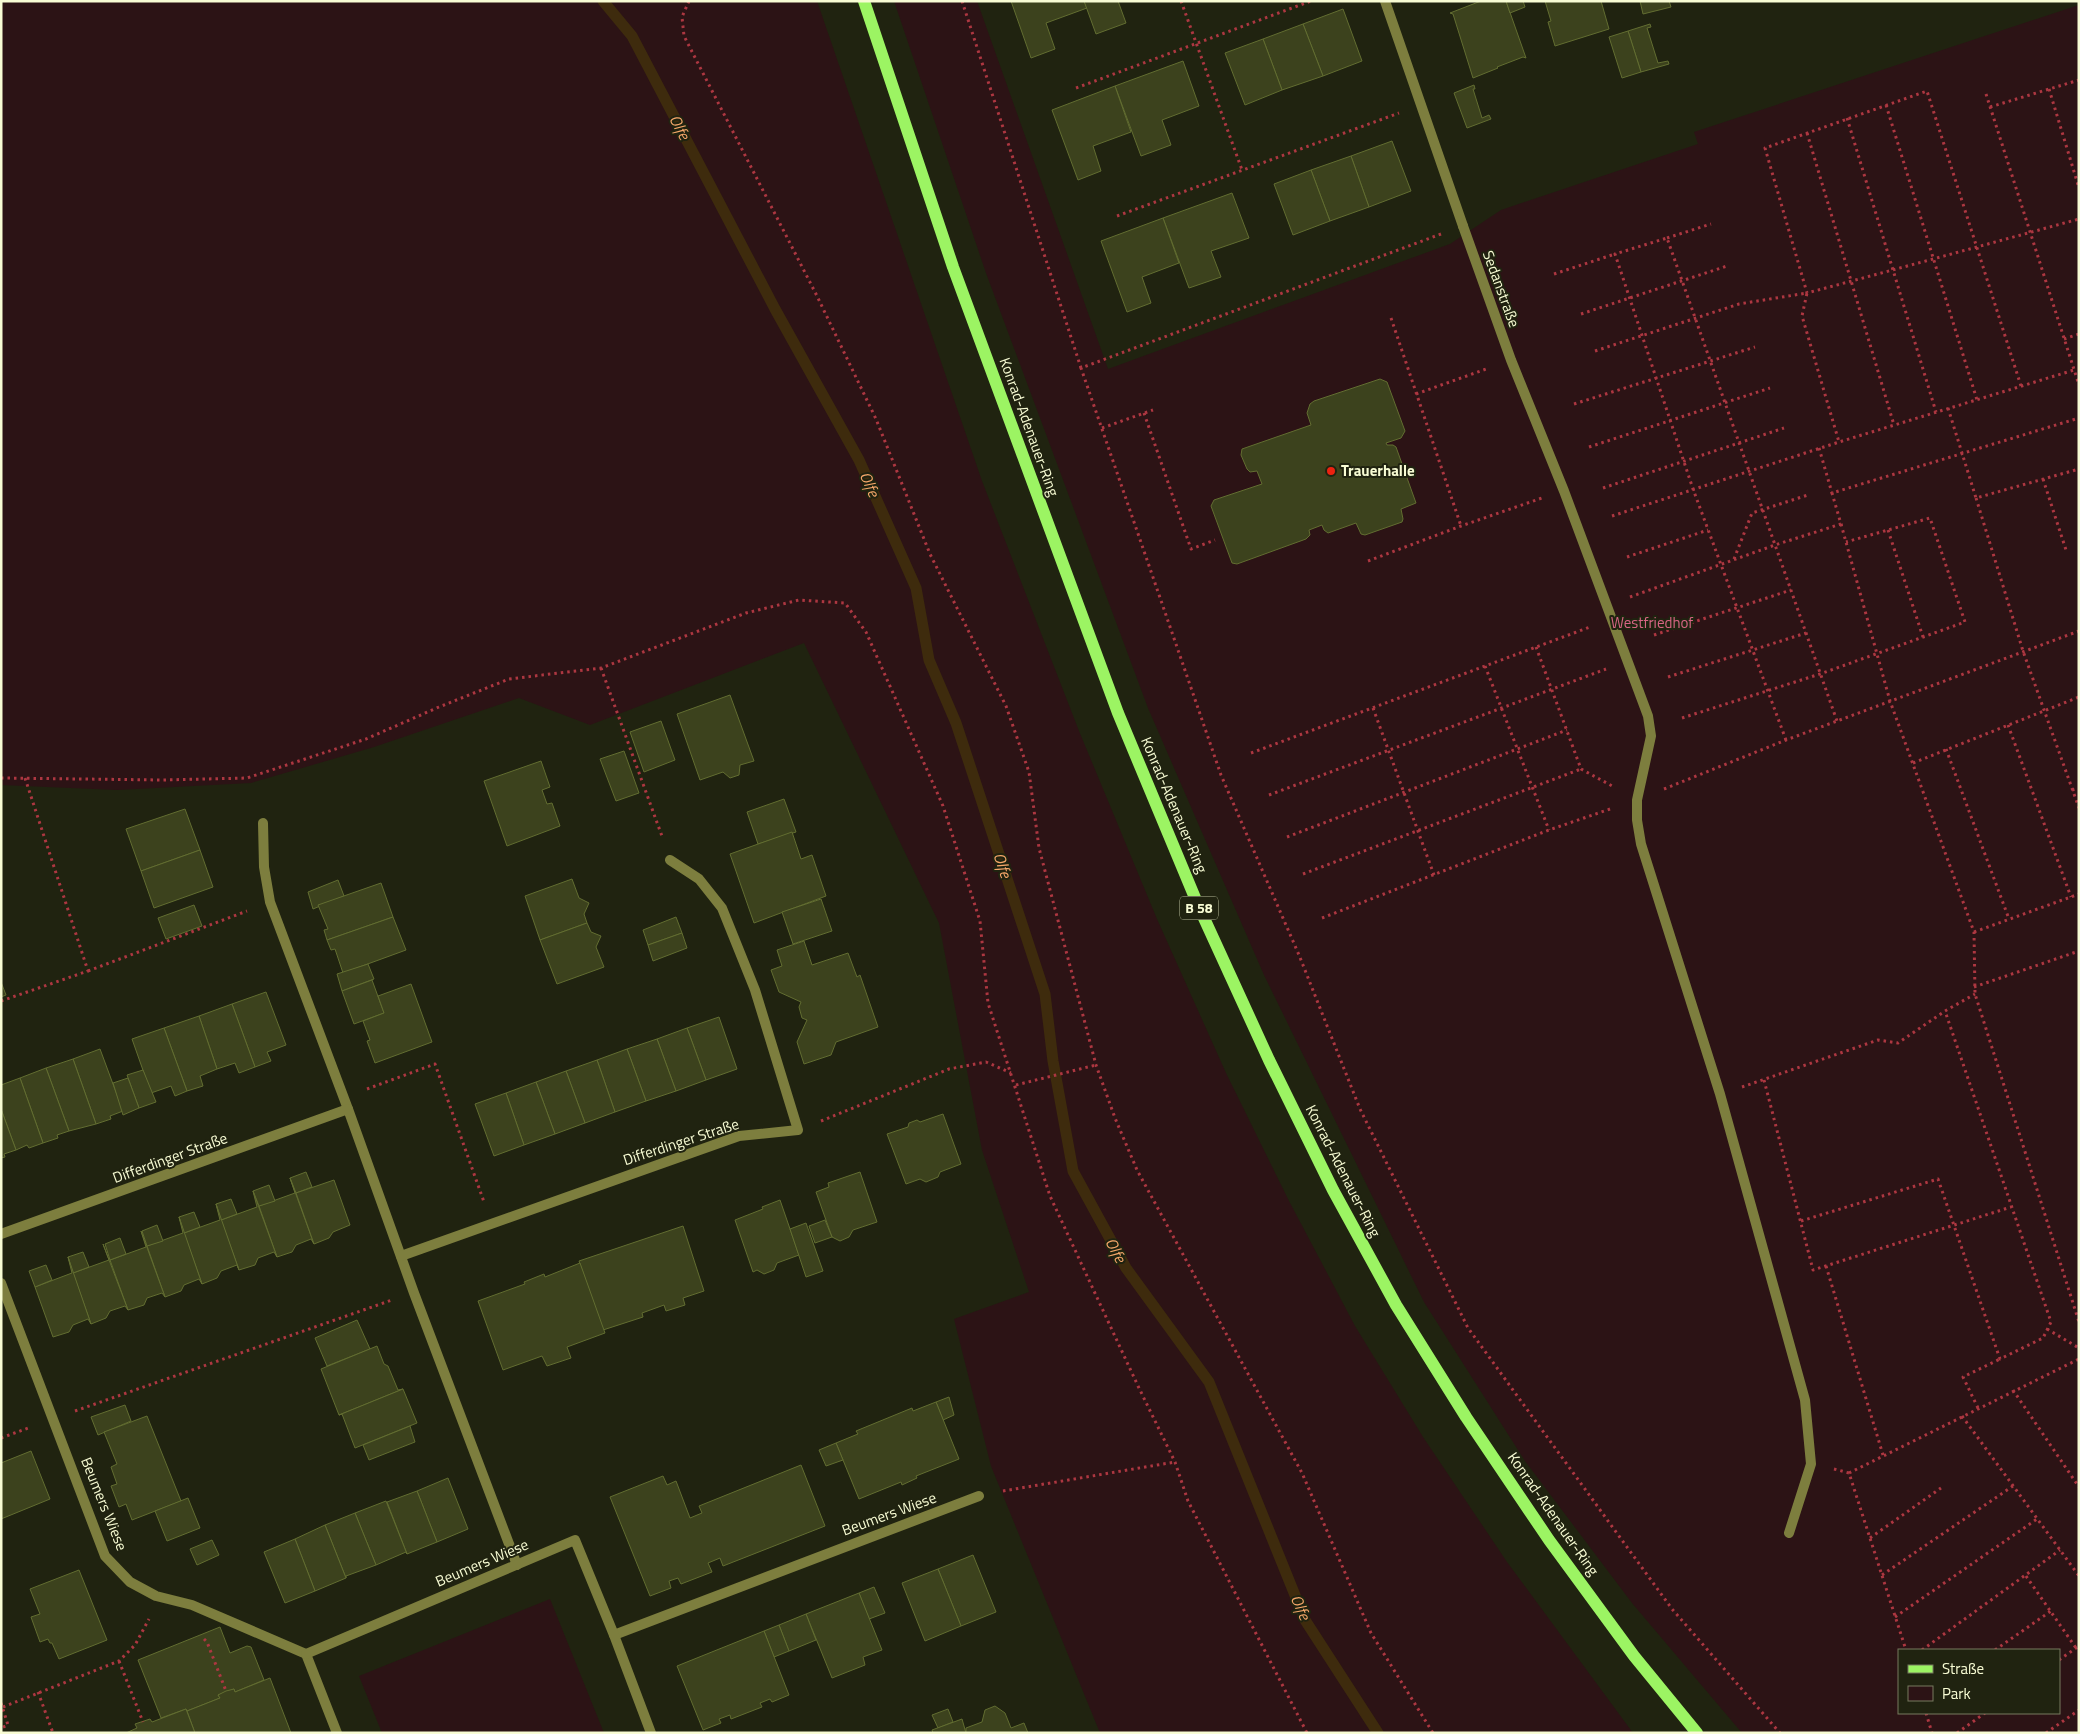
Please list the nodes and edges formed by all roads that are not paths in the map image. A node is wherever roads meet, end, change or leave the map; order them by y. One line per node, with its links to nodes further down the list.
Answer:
1 (864, 1): 16 (main road, Konrad-Adenauer-Ring / B 58)
2 (1385, 1): 10 (street, Sedanstraße)
3 (263, 823): 5 (street)
4 (670, 860): 7 (street, Differdinger Straße)
5 (348, 1110): 6 (street, Differdinger Straße); 7 (street)
6 (1, 1234)
7 (401, 1256): 11 (street)
8 (1, 1283): 13 (street, Beumers Wiese)
9 (979, 1496): 12 (street, Beumers Wiese)
10 (1789, 1533)
11 (517, 1565): 12 (street, Beumers Wiese); 13 (street, Beumers Wiese)
12 (614, 1635): 15 (street, Beumers Wiese)
13 (306, 1654): 14 (street)
14 (337, 1733)
15 (651, 1733)
16 (1697, 1733)

